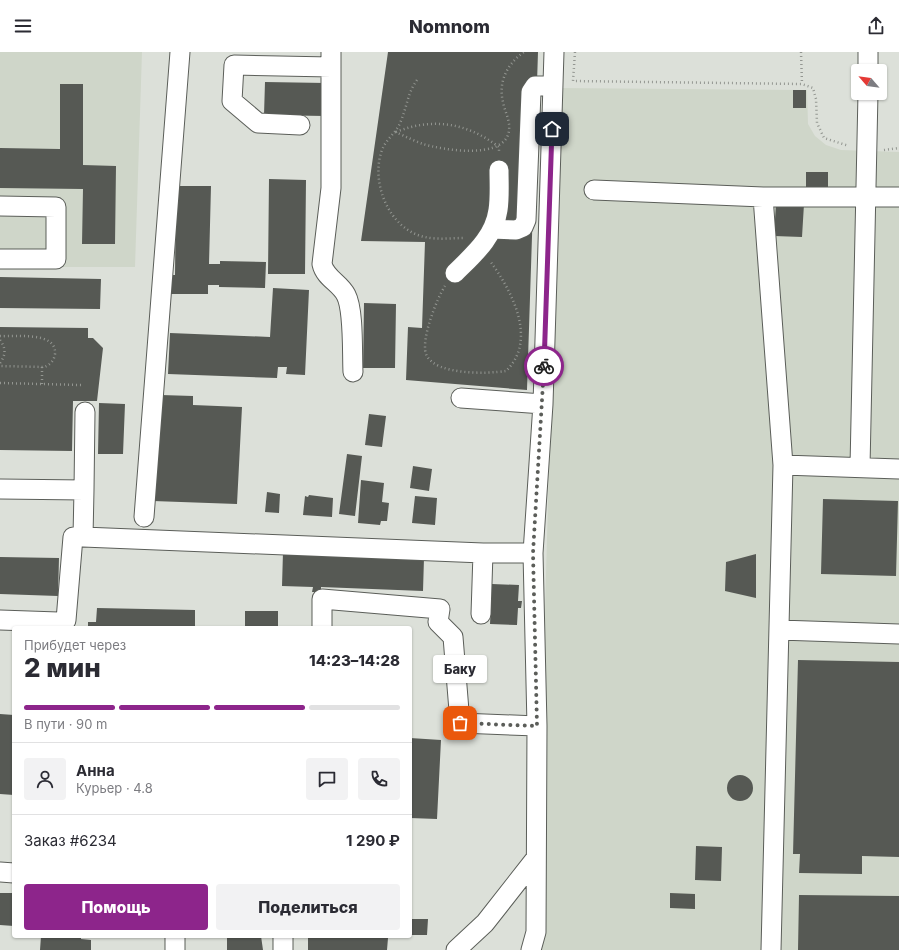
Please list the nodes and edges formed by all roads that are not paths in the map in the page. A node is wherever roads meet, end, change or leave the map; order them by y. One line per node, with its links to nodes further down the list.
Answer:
1 (180, 52): 27 (lane)
2 (554, 52): 6 (lane)
3 (868, 52): 5 (lane)
4 (331, 59): 8 (lane); 18 (lane)
5 (868, 64)
6 (553, 86): 15 (lane); 20 (lane)
7 (868, 100): 11 (lane)
8 (300, 125)
9 (499, 170): 15 (lane)
10 (594, 190): 12 (lane)
11 (866, 196): 12 (lane); 13 (lane); 23 (lane)
12 (763, 197): 22 (lane)
13 (899, 197)
14 (0, 206): 16 (lane)
15 (486, 239): 17 (lane)
16 (0, 259)
17 (455, 273)
18 (353, 372)
19 (466, 394): 20 (lane)
20 (543, 404): 30 (lane)
21 (85, 412): 26 (lane)
22 (783, 465): 23 (lane); 34 (lane)
23 (860, 467): 24 (lane)
24 (899, 469)
25 (0, 489): 26 (lane)
26 (84, 490): 28 (lane)
27 (144, 517)
28 (83, 537): 29 (lane); 32 (lane)
29 (483, 553): 30 (lane); 31 (lane)
30 (533, 553): 36 (lane)
31 (481, 614)
32 (0, 620)
33 (322, 626): 36 (lane)
34 (779, 630): 35 (lane); 46 (lane)
35 (899, 634)
36 (537, 726): 37 (lane)
37 (536, 858): 44 (lane); 45 (lane)
38 (0, 872): 39 (lane)
39 (12, 873)
40 (175, 938): 42 (lane)
41 (283, 938): 43 (lane)
42 (175, 950)
43 (282, 950)
44 (456, 950)
45 (531, 950)
46 (771, 950)

